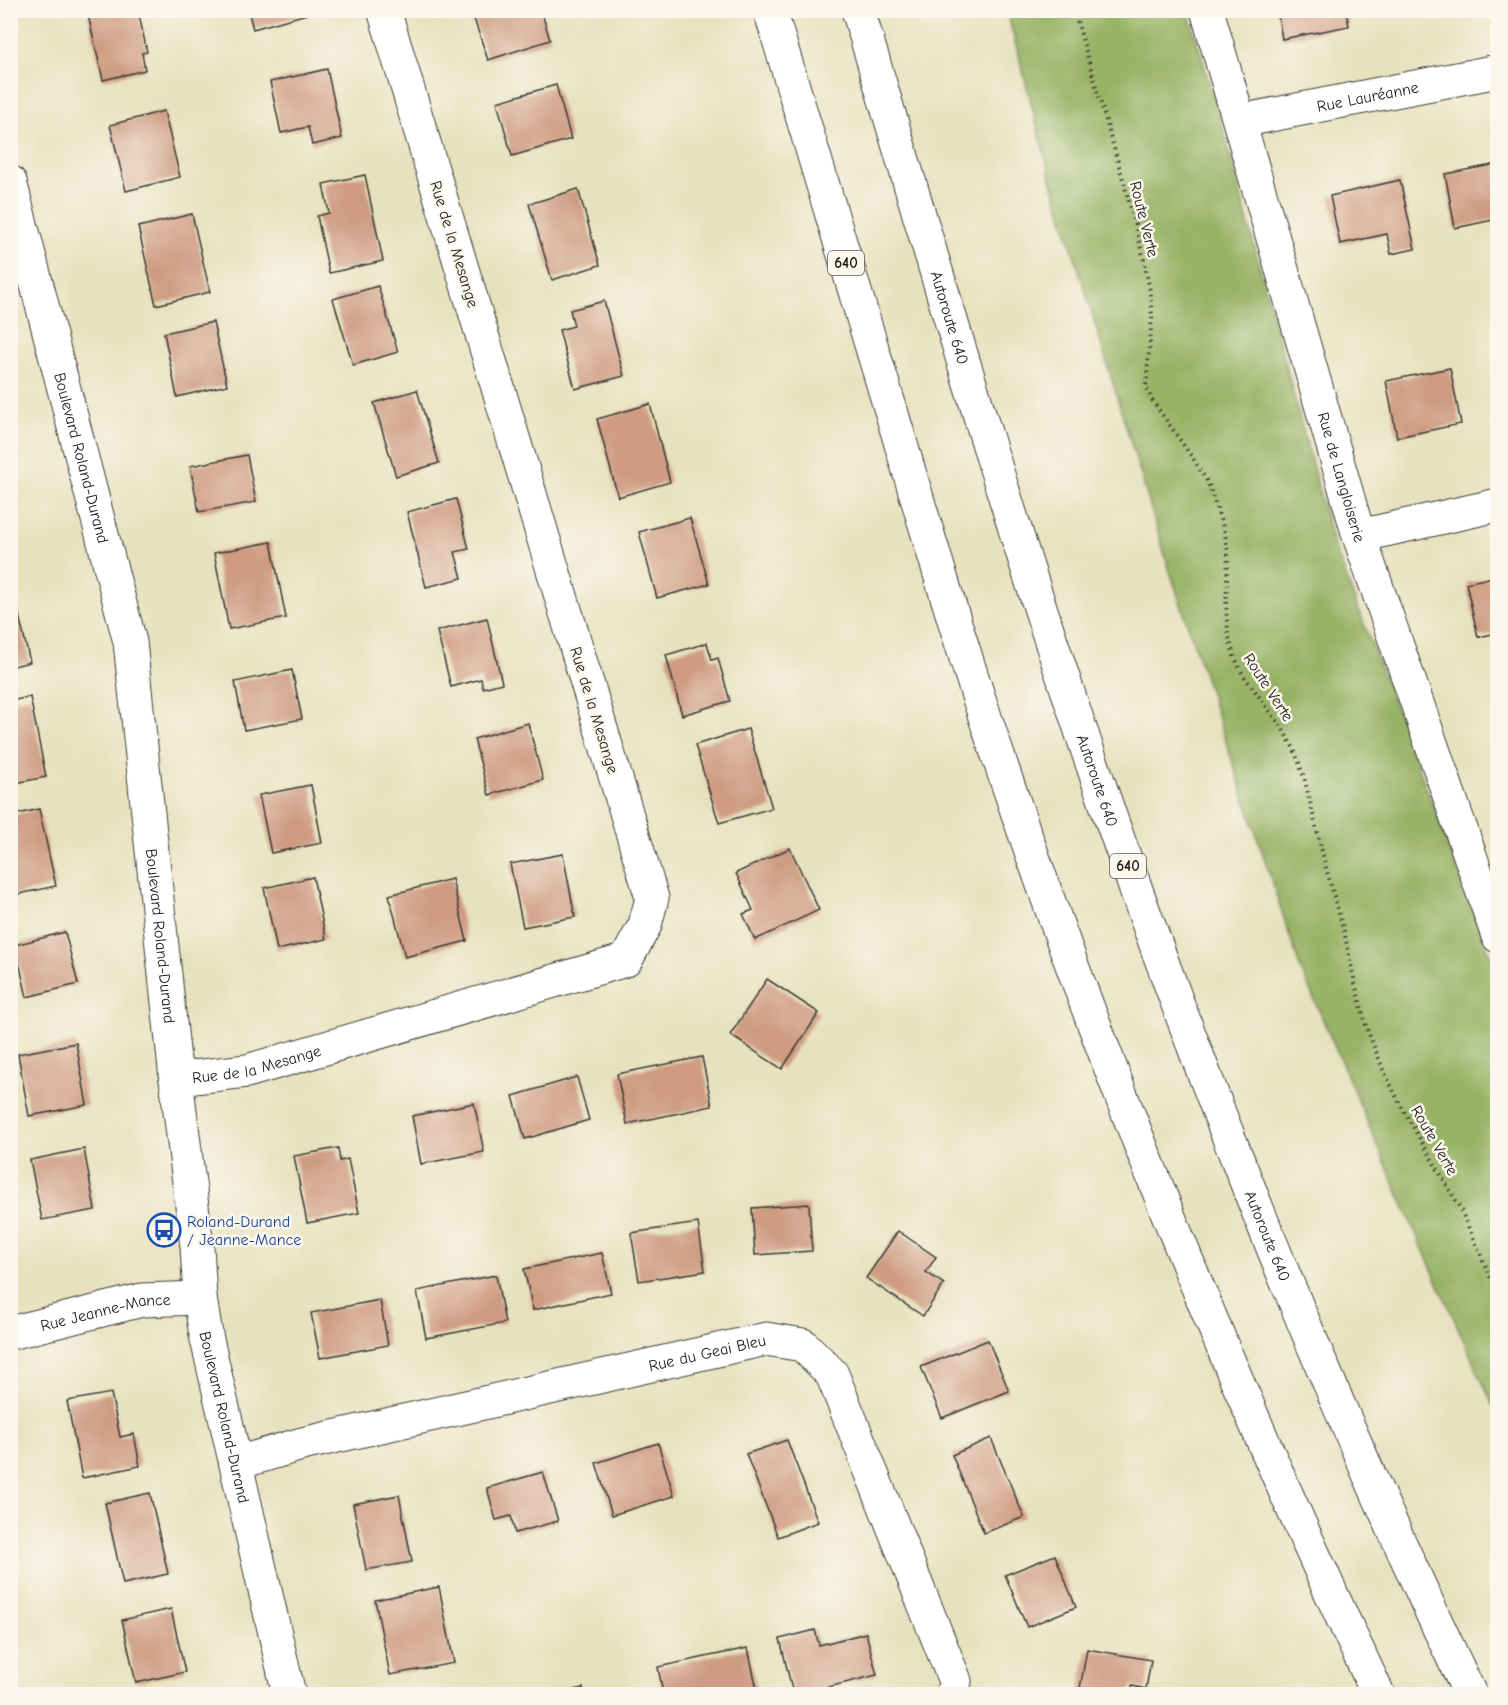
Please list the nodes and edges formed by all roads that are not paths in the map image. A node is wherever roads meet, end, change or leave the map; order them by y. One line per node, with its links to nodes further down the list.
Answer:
1 (384, 10): 11 (main road, Rue de la Mesange)
2 (770, 10): 17 (main road, 640)
3 (858, 10): 18 (main road, Autoroute 640 / 640)
4 (1207, 10): 6 (main road, Rue de Langloiserie)
5 (1497, 71): 6 (main road, Rue Lauréanne)
6 (1240, 121): 9 (main road, Rue de Langloiserie)
7 (10, 182): 11 (main road, Boulevard Roland-Durand)
8 (1497, 505): 9 (main road)
9 (1359, 536): 10 (main road, Rue de Langloiserie)
10 (1497, 936)
11 (176, 1079): 12 (main road, Boulevard Roland-Durand)
12 (200, 1298): 13 (main road, Rue Jeanne-Mance); 14 (main road, Boulevard Roland-Durand)
13 (10, 1333)
14 (237, 1463): 15 (main road, Boulevard Roland-Durand); 16 (main road, Rue du Geai Bleu)
15 (289, 1695)
16 (953, 1695)
17 (1378, 1695)
18 (1470, 1695)

